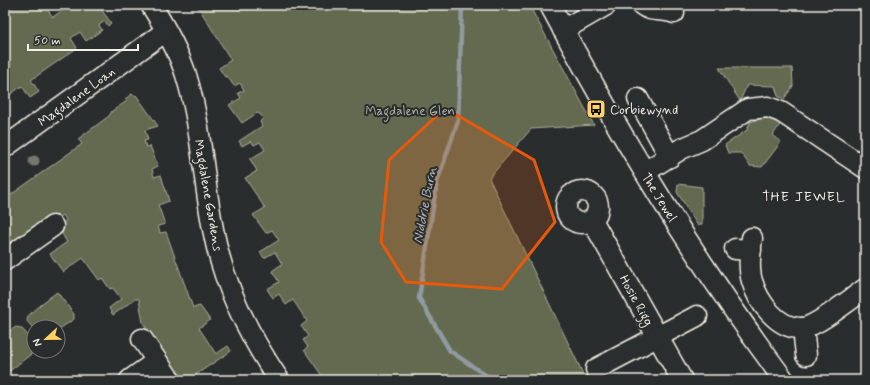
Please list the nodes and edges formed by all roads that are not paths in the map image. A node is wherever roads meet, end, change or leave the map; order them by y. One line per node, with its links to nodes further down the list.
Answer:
1 (151, 5): 6 (street, Magdalene Gardens)
2 (550, 5): 7 (street, The Jewel)
3 (606, 5): 7 (street)
4 (642, 5): 5 (street)
5 (674, 13)
6 (166, 30): 9 (street, Magdalene Loan); 27 (street, Magdalene Gardens)
7 (563, 30): 12 (street, The Jewel)
8 (638, 99): 10 (street)
9 (5, 146)
10 (670, 157): 11 (street); 12 (street)
11 (865, 168)
12 (645, 172): 29 (street, The Jewel)
13 (592, 220): 20 (street, Hosie Rigg)
14 (53, 226): 16 (street)
15 (746, 246): 19 (street)
16 (5, 260)
17 (865, 289): 19 (street)
18 (697, 316): 20 (street)
19 (803, 328): 22 (street)
20 (658, 337): 24 (street); 28 (street, Hosie Rigg)
21 (142, 339): 23 (street)
22 (806, 355)
23 (157, 361): 25 (street); 26 (street)
24 (596, 369)
25 (130, 380)
26 (170, 380)
27 (279, 380)
28 (682, 380)
29 (784, 380)

